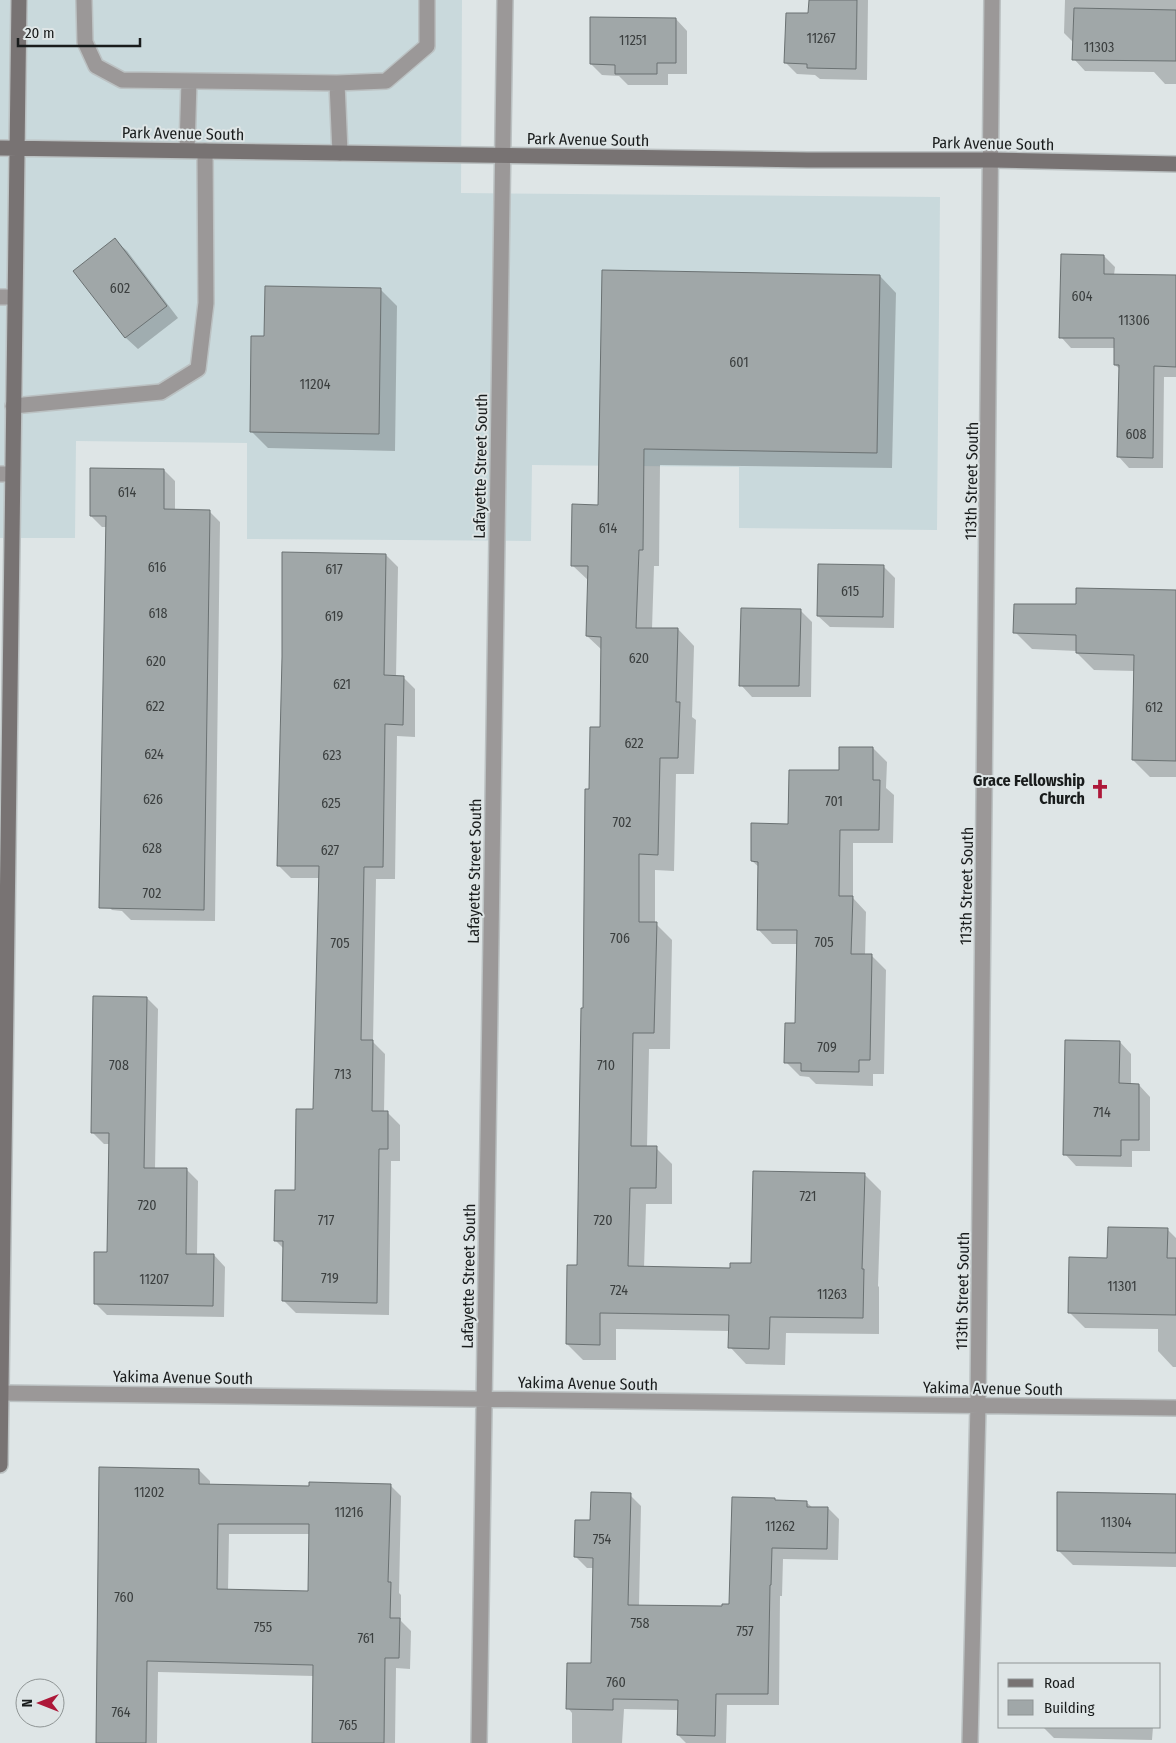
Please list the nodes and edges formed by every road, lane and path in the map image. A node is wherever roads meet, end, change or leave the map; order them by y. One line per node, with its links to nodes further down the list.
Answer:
1 (19, 0): 9 (main road)
2 (84, 0): 6 (street)
3 (427, 0): 7 (street)
4 (505, 0): 13 (street, Lafayette Street South)
5 (992, 0): 14 (street, 113th Street South)
6 (189, 80): 7 (street); 10 (street)
7 (337, 83): 12 (street)
8 (0, 148): 9 (main road, Park Avenue South)
9 (16, 148): 10 (main road, Park Avenue South); 16 (main road)
10 (187, 150): 11 (main road, Park Avenue South)
11 (205, 151): 12 (main road, Park Avenue South); 17 (street)
12 (340, 153): 13 (main road, Park Avenue South)
13 (502, 156): 14 (main road, Park Avenue South); 20 (street, Lafayette Street South)
14 (992, 160): 15 (main road, Park Avenue South); 21 (street, 113th Street South)
15 (1176, 164)
16 (7, 297): 17 (main road)
17 (13, 406): 18 (main road)
18 (6, 474): 19 (main road)
19 (1, 1393): 20 (street, Yakima Avenue South); 23 (main road)
20 (484, 1399): 21 (street, Yakima Avenue South); 24 (street, Lafayette Street South)
21 (978, 1405): 22 (street, Yakima Avenue South); 25 (street, 113th Street South)
22 (1176, 1408)
23 (0, 1465)
24 (479, 1743)
25 (970, 1743)

